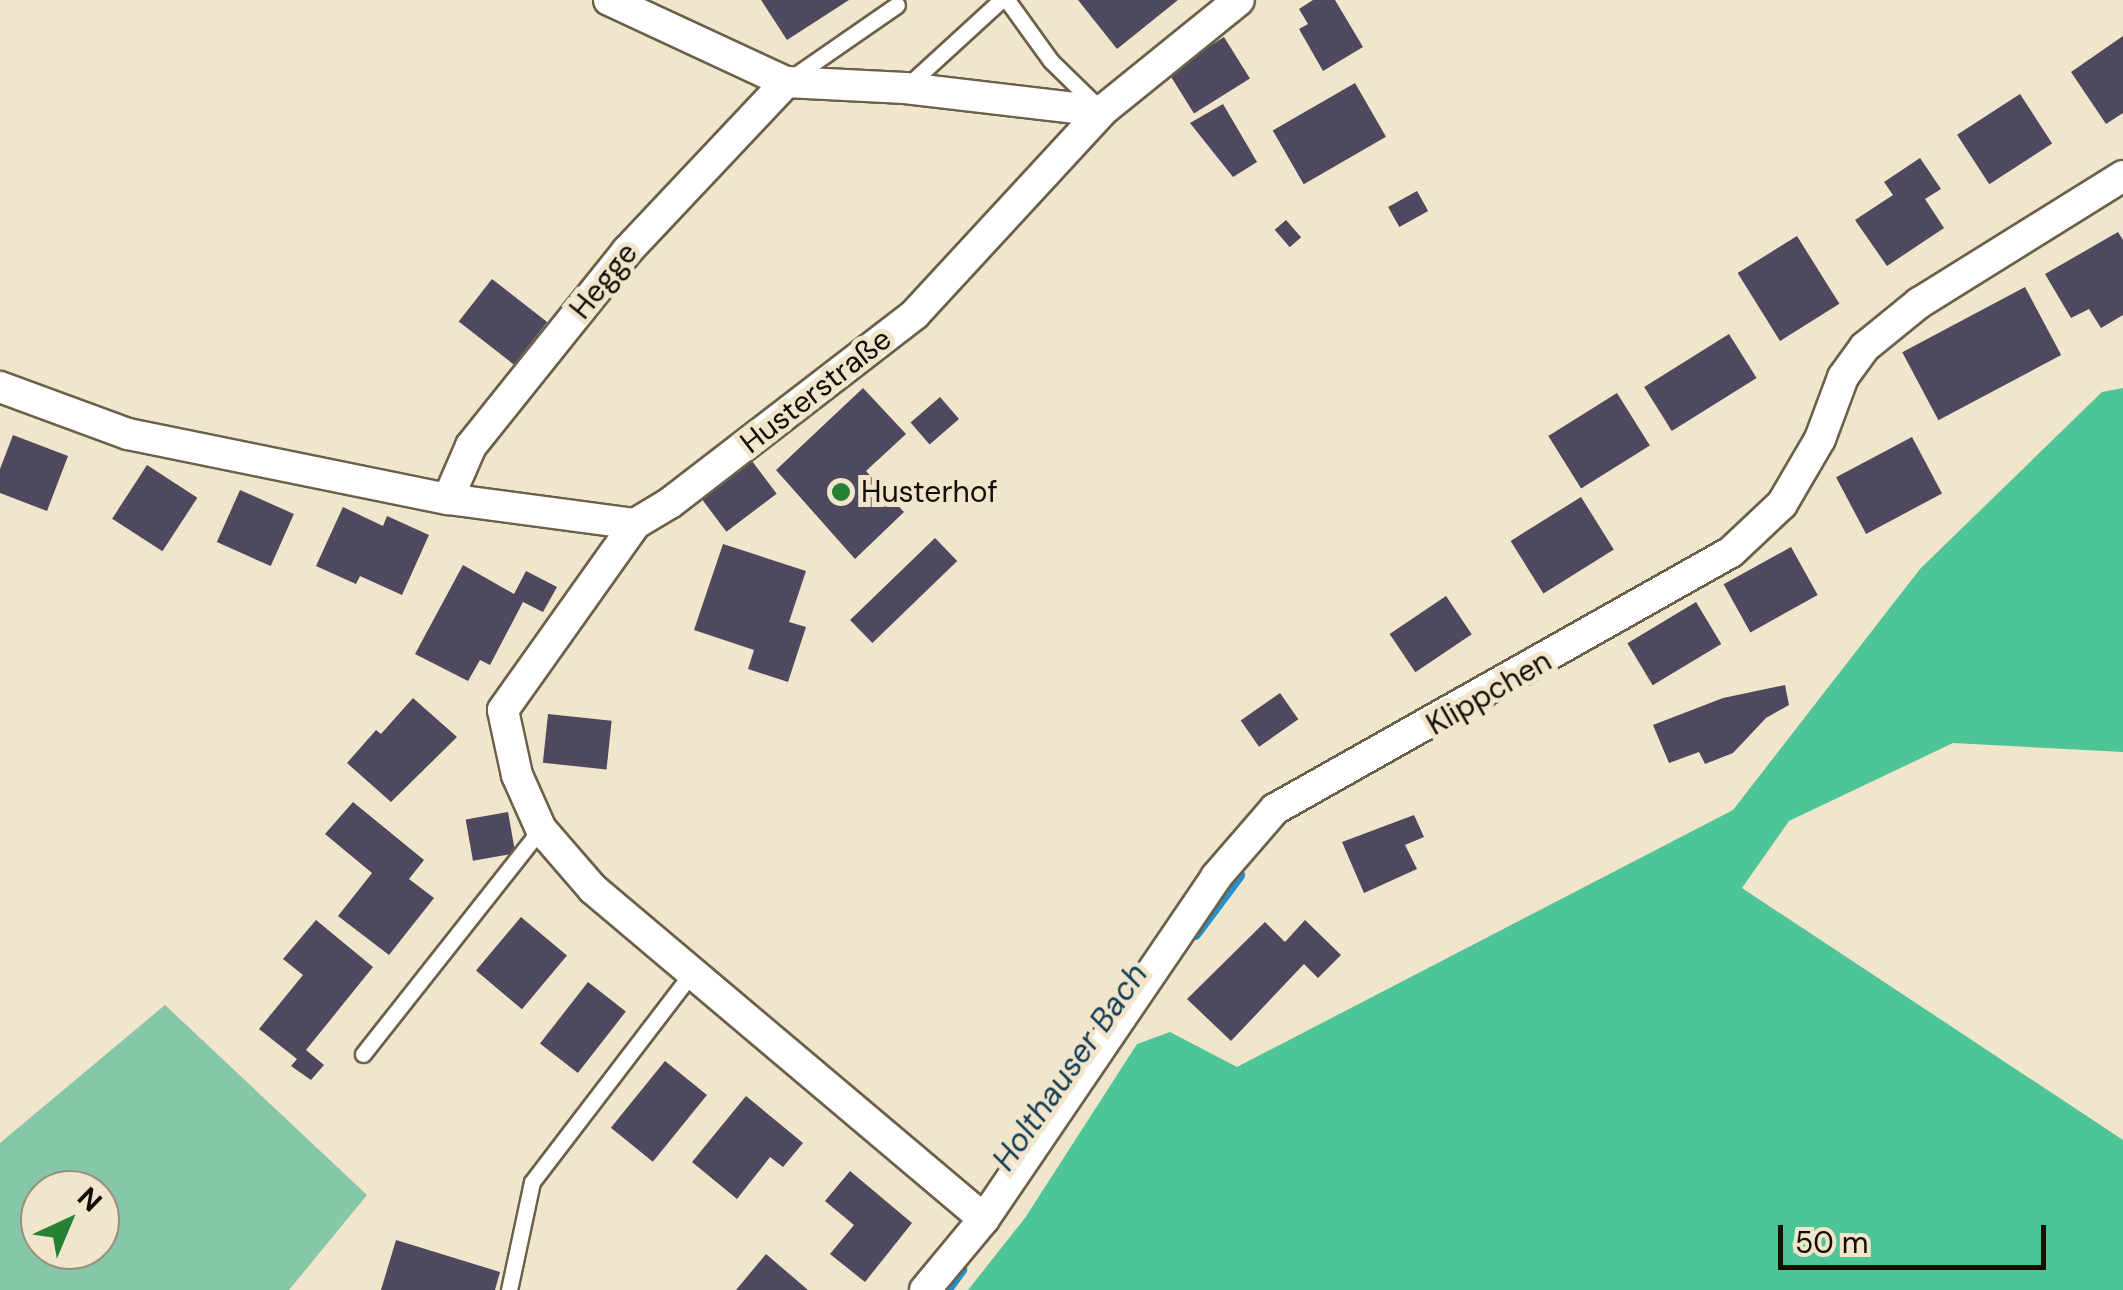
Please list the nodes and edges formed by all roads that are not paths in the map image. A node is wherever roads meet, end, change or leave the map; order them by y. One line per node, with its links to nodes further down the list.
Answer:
1 (609, 0): 5 (street)
2 (1004, 0): 6 (lane); 7 (lane)
3 (1239, 0): 7 (street, Husterstraße)
4 (898, 5): 5 (lane)
5 (786, 82): 6 (street); 10 (street, Hegge)
6 (905, 88): 7 (street)
7 (1102, 110): 11 (street, Husterstraße)
8 (2123, 176): 15 (street, Klippchen)
9 (0, 387): 10 (street)
10 (448, 499): 11 (street)
11 (634, 524): 12 (street, Husterstraße)
12 (541, 829): 13 (street, Husterstraße); 14 (lane)
13 (692, 974): 15 (street, Husterstraße); 16 (lane)
14 (363, 1054)
15 (984, 1219): 17 (street, Klippchen)
16 (509, 1290)
17 (925, 1290)

